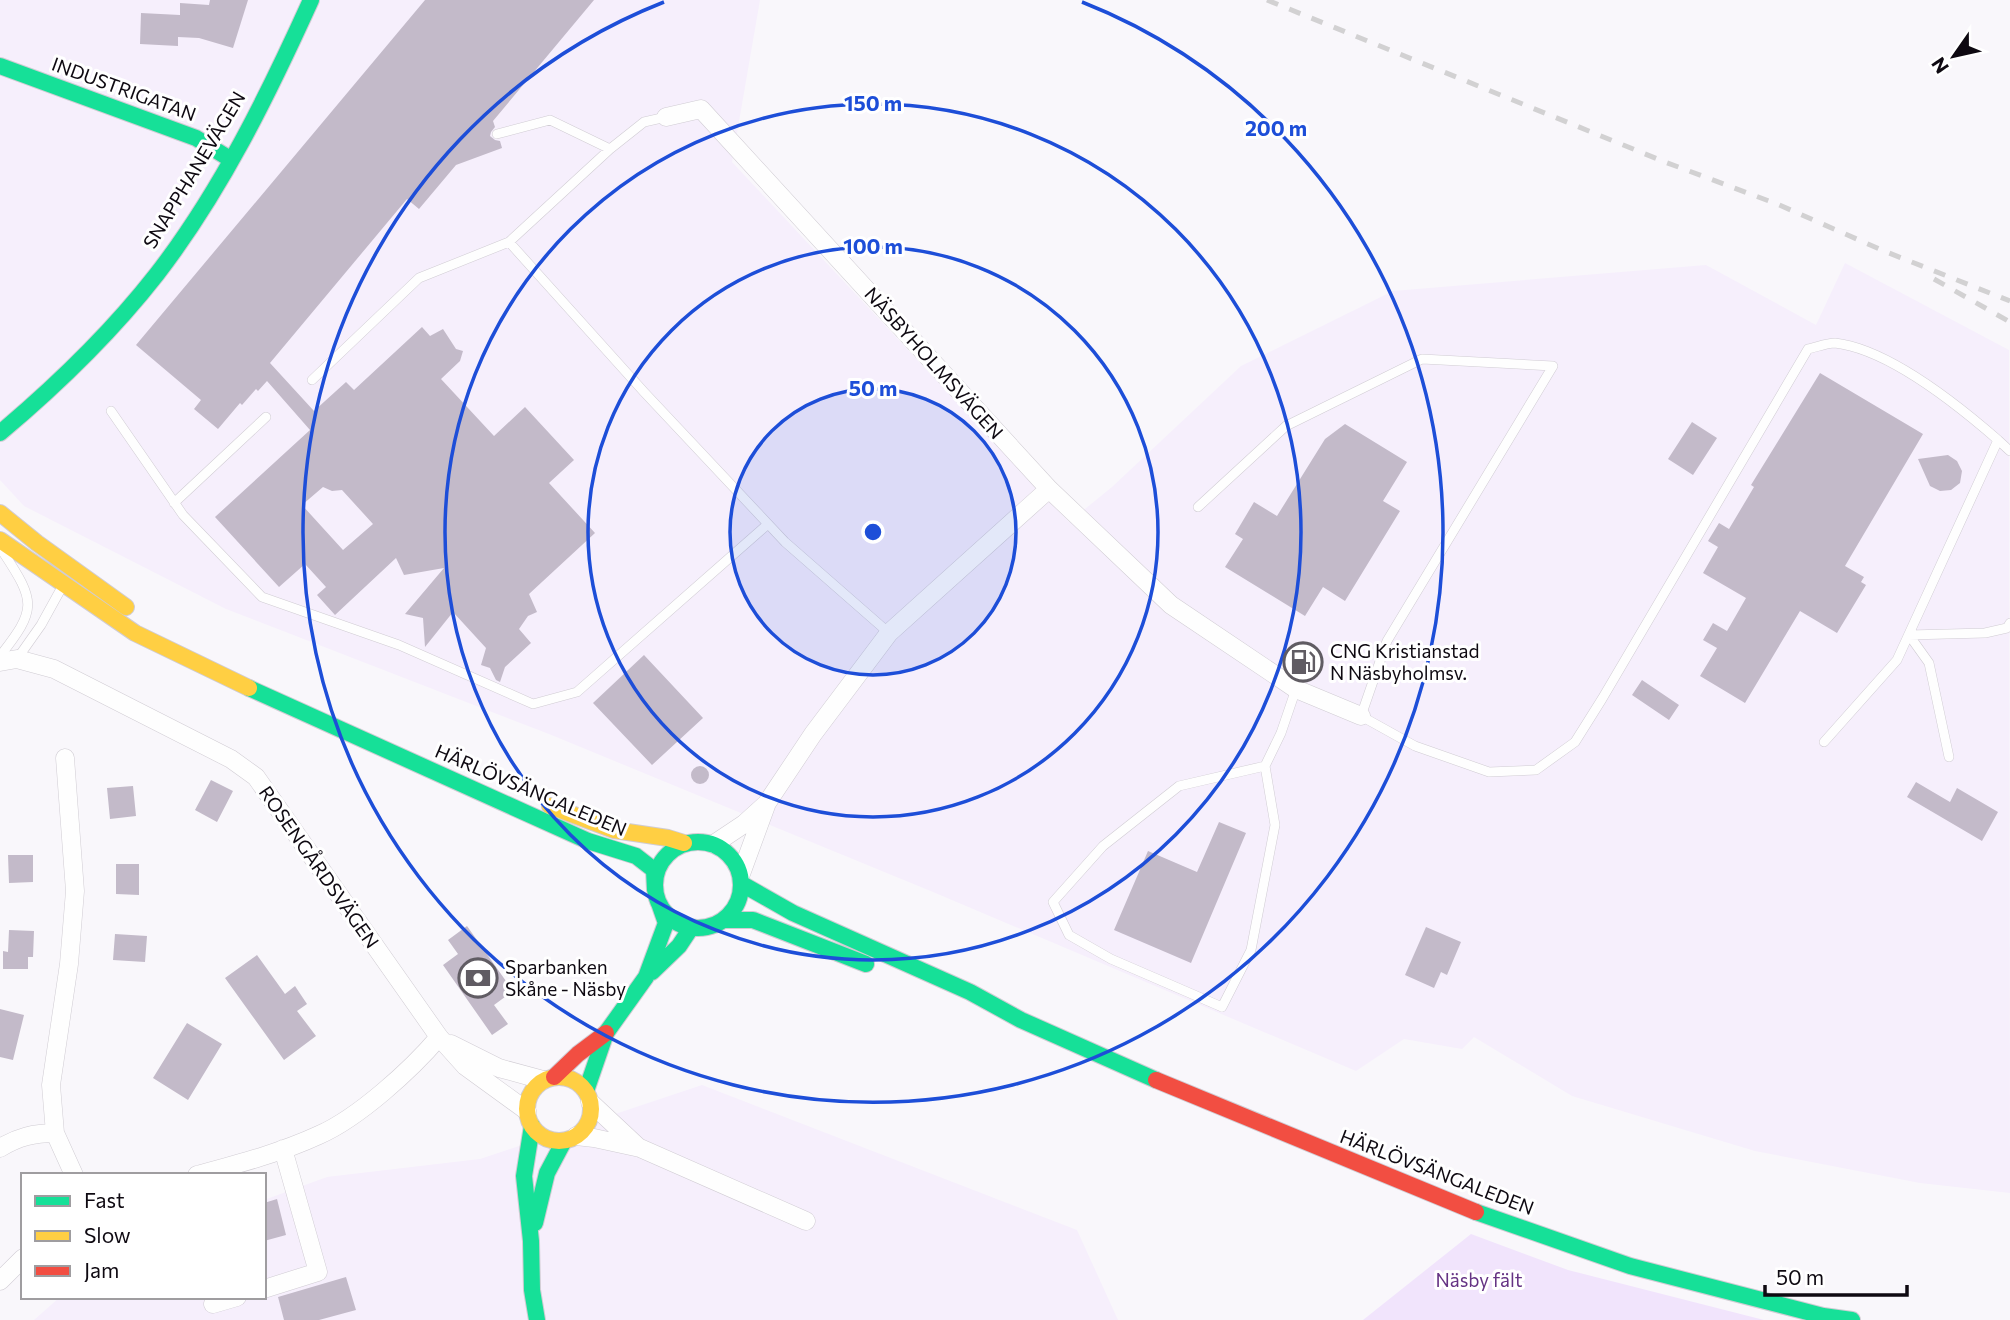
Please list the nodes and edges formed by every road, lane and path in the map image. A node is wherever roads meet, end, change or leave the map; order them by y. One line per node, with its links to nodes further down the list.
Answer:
1 (311, 0): 6 (main road, SNAPPHANEVÄGEN)
2 (0, 66): 6 (main road, INDUSTRIGATAN)
3 (666, 117): 5 (lane); 14 (street, NÄSBYHOLMSVÄGEN)
4 (497, 134): 5 (lane)
5 (610, 149): 7 (lane)
6 (230, 159): 11 (main road, SNAPPHANEVÄGEN)
7 (509, 242): 8 (lane); 18 (lane)
8 (312, 380)
9 (111, 411): 15 (lane)
10 (266, 417): 15 (lane)
11 (0, 433)
12 (1998, 440): 13 (lane); 25 (lane); 29 (lane)
13 (2010, 451)
14 (1049, 489): 24 (street); 28 (street, NÄSBYHOLMSVÄGEN)
15 (174, 503): 18 (lane)
16 (1198, 507): 29 (lane)
17 (0, 513): 21 (main road, HÄRLÖVSÄNGALEDEN)
18 (768, 524): 24 (lane)
19 (0, 540): 22 (main road, HÄRLÖVSÄNGALEDEN)
20 (0, 548): 26 (lane)
21 (63, 562): 22 (lane); 27 (main road, HÄRLÖVSÄNGALEDEN)
22 (63, 585): 26 (lane); 27 (main road, HÄRLÖVSÄNGALEDEN)
23 (2010, 623): 25 (lane)
24 (889, 632): 35 (street)
25 (1909, 635): 30 (lane); 32 (lane)
26 (6, 659): 45 (street, ROSENGÅRDSVÄGEN)
27 (211, 670): 31 (main road, HÄRLÖVSÄNGALEDEN)
28 (1296, 689): 29 (street, NÄSBYHOLMSVÄGEN); 34 (lane)
29 (1361, 716)
30 (1824, 742)
31 (371, 743): 36 (main road, HÄRLÖVSÄNGALEDEN); 39 (main road, HÄRLÖVSÄNGALEDEN)
32 (1949, 757)
33 (65, 758): 49 (street)
34 (1265, 766): 34 (lane)
35 (767, 803): 37 (street); 38 (street)
36 (684, 843): 37 (main road); 39 (main road)
37 (714, 844): 38 (main road)
38 (741, 879): 40 (main road); 43 (main road, HÄRLÖVSÄNGALEDEN)
39 (657, 896): 41 (main road); 42 (main road)
40 (724, 920): 41 (main road); 43 (main road, HÄRLÖVSÄNGALEDEN)
41 (691, 928): 42 (main road)
42 (646, 977): 44 (main road)
43 (1021, 1020): 64 (main road, HÄRLÖVSÄNGALEDEN)
44 (606, 1033): 46 (main road); 47 (main road)
45 (439, 1037): 46 (street, ROSENGÅRDSVÄGEN); 48 (street, ROSENGÅRDSVÄGEN); 53 (street)
46 (548, 1079): 47 (main road); 48 (main road)
47 (588, 1097): 50 (main road); 52 (street)
48 (529, 1119): 50 (main road); 57 (main road)
49 (55, 1133): 51 (street); 54 (street)
50 (570, 1138): 52 (street); 57 (main road)
51 (0, 1148)
52 (640, 1148): 56 (street)
53 (284, 1149): 55 (street); 60 (street)
54 (73, 1173)
55 (205, 1173)
56 (806, 1221)
57 (531, 1241): 63 (main road)
58 (21, 1260): 59 (street)
59 (0, 1281)
60 (266, 1288)
61 (230, 1299): 62 (street)
62 (213, 1304)
63 (537, 1320)
64 (1852, 1320)

